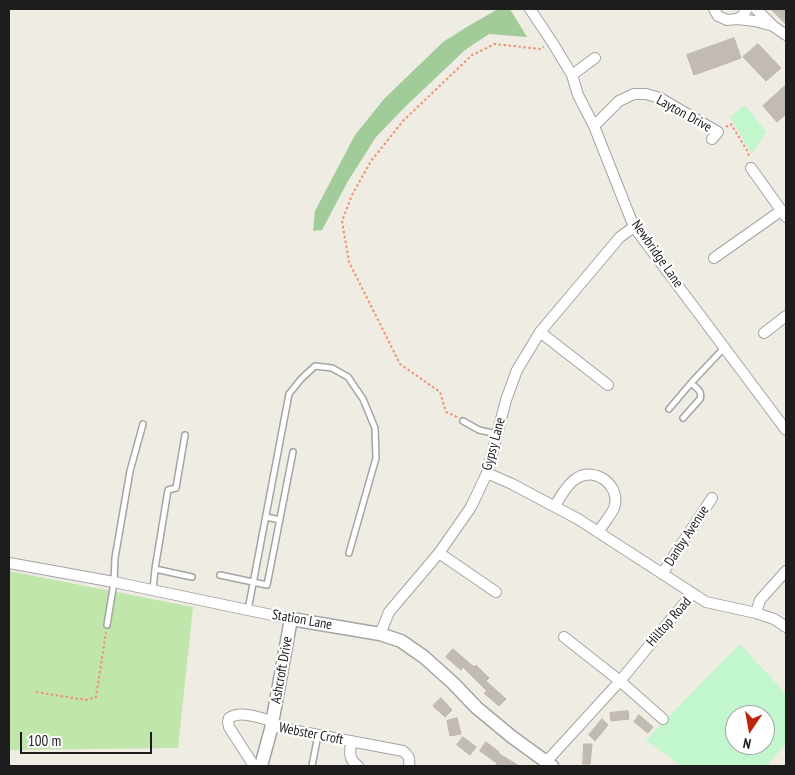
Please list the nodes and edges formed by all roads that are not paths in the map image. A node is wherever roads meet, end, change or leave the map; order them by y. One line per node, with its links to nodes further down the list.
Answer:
1 (530, 9): 9 (street, Newbridge Lane)
2 (714, 9): 5 (street)
3 (746, 9): 5 (street)
4 (756, 9): 6 (street)
5 (737, 19): 6 (street)
6 (773, 26): 7 (street)
7 (786, 36)
8 (595, 58): 9 (street)
9 (572, 75): 10 (street, Newbridge Lane)
10 (594, 126): 11 (street, Layton Drive); 14 (street, Newbridge Lane)
11 (715, 136)
12 (751, 168): 13 (street)
13 (784, 214): 15 (street)
14 (634, 227): 17 (street, Gypsy Lane); 19 (street, Newbridge Lane)
15 (714, 258)
16 (786, 316): 18 (street)
17 (540, 332): 21 (street); 27 (street, Gypsy Lane)
18 (764, 333)
19 (725, 348): 20 (lane); 26 (street, Newbridge Lane)
20 (691, 383): 22 (lane); 23 (lane)
21 (608, 385)
22 (669, 409)
23 (683, 418)
24 (463, 421): 27 (lane)
25 (142, 424): 44 (lane)
26 (786, 430)
27 (497, 434): 30 (street, Gypsy Lane)
28 (185, 435): 39 (lane)
29 (293, 452): 34 (lane)
30 (487, 473): 32 (street, Danby Avenue); 37 (street, Gypsy Lane)
31 (712, 498): 41 (street, Danby Avenue)
32 (555, 506): 35 (street, Danby Avenue); 35 (street)
33 (266, 517): 34 (lane); 36 (lane); 45 (lane)
34 (280, 520): 45 (lane)
35 (599, 531): 41 (street, Danby Avenue)
36 (349, 553)
37 (439, 553): 47 (street); 54 (street, Gypsy Lane)
38 (9, 563): 44 (street, Station Lane)
39 (155, 569): 43 (lane); 46 (lane)
40 (786, 571): 50 (street)
41 (662, 574): 48 (street, Danby Avenue)
42 (220, 575): 45 (lane)
43 (192, 577)
44 (114, 582): 46 (street, Station Lane); 52 (lane)
45 (253, 582): 49 (lane)
46 (153, 590): 49 (street, Station Lane)
47 (496, 592)
48 (692, 594): 50 (street, Hilltop Road); 56 (street, Hilltop Road)
49 (248, 610): 51 (street, Station Lane)
50 (756, 613): 53 (street, Hilltop Road)
51 (291, 619): 54 (street, Station Lane); 58 (street, Ashcroft Drive)
52 (107, 625)
53 (786, 628)
54 (380, 634): 61 (street, Station Lane)
55 (564, 637): 56 (street)
56 (620, 680): 57 (street); 61 (street, Hilltop Road)
57 (663, 719)
58 (272, 724): 59 (street, Webster Croft); 62 (street, Ashcroft Drive); 63 (street, Ashcroft Drive)
59 (318, 735): 60 (street, Webster Croft); 64 (lane)
60 (351, 742): 65 (street, Webster Croft); 66 (street, Webster Croft)
61 (550, 764)
62 (254, 766)
63 (261, 766)
64 (312, 766)
65 (358, 766)
66 (409, 766)

